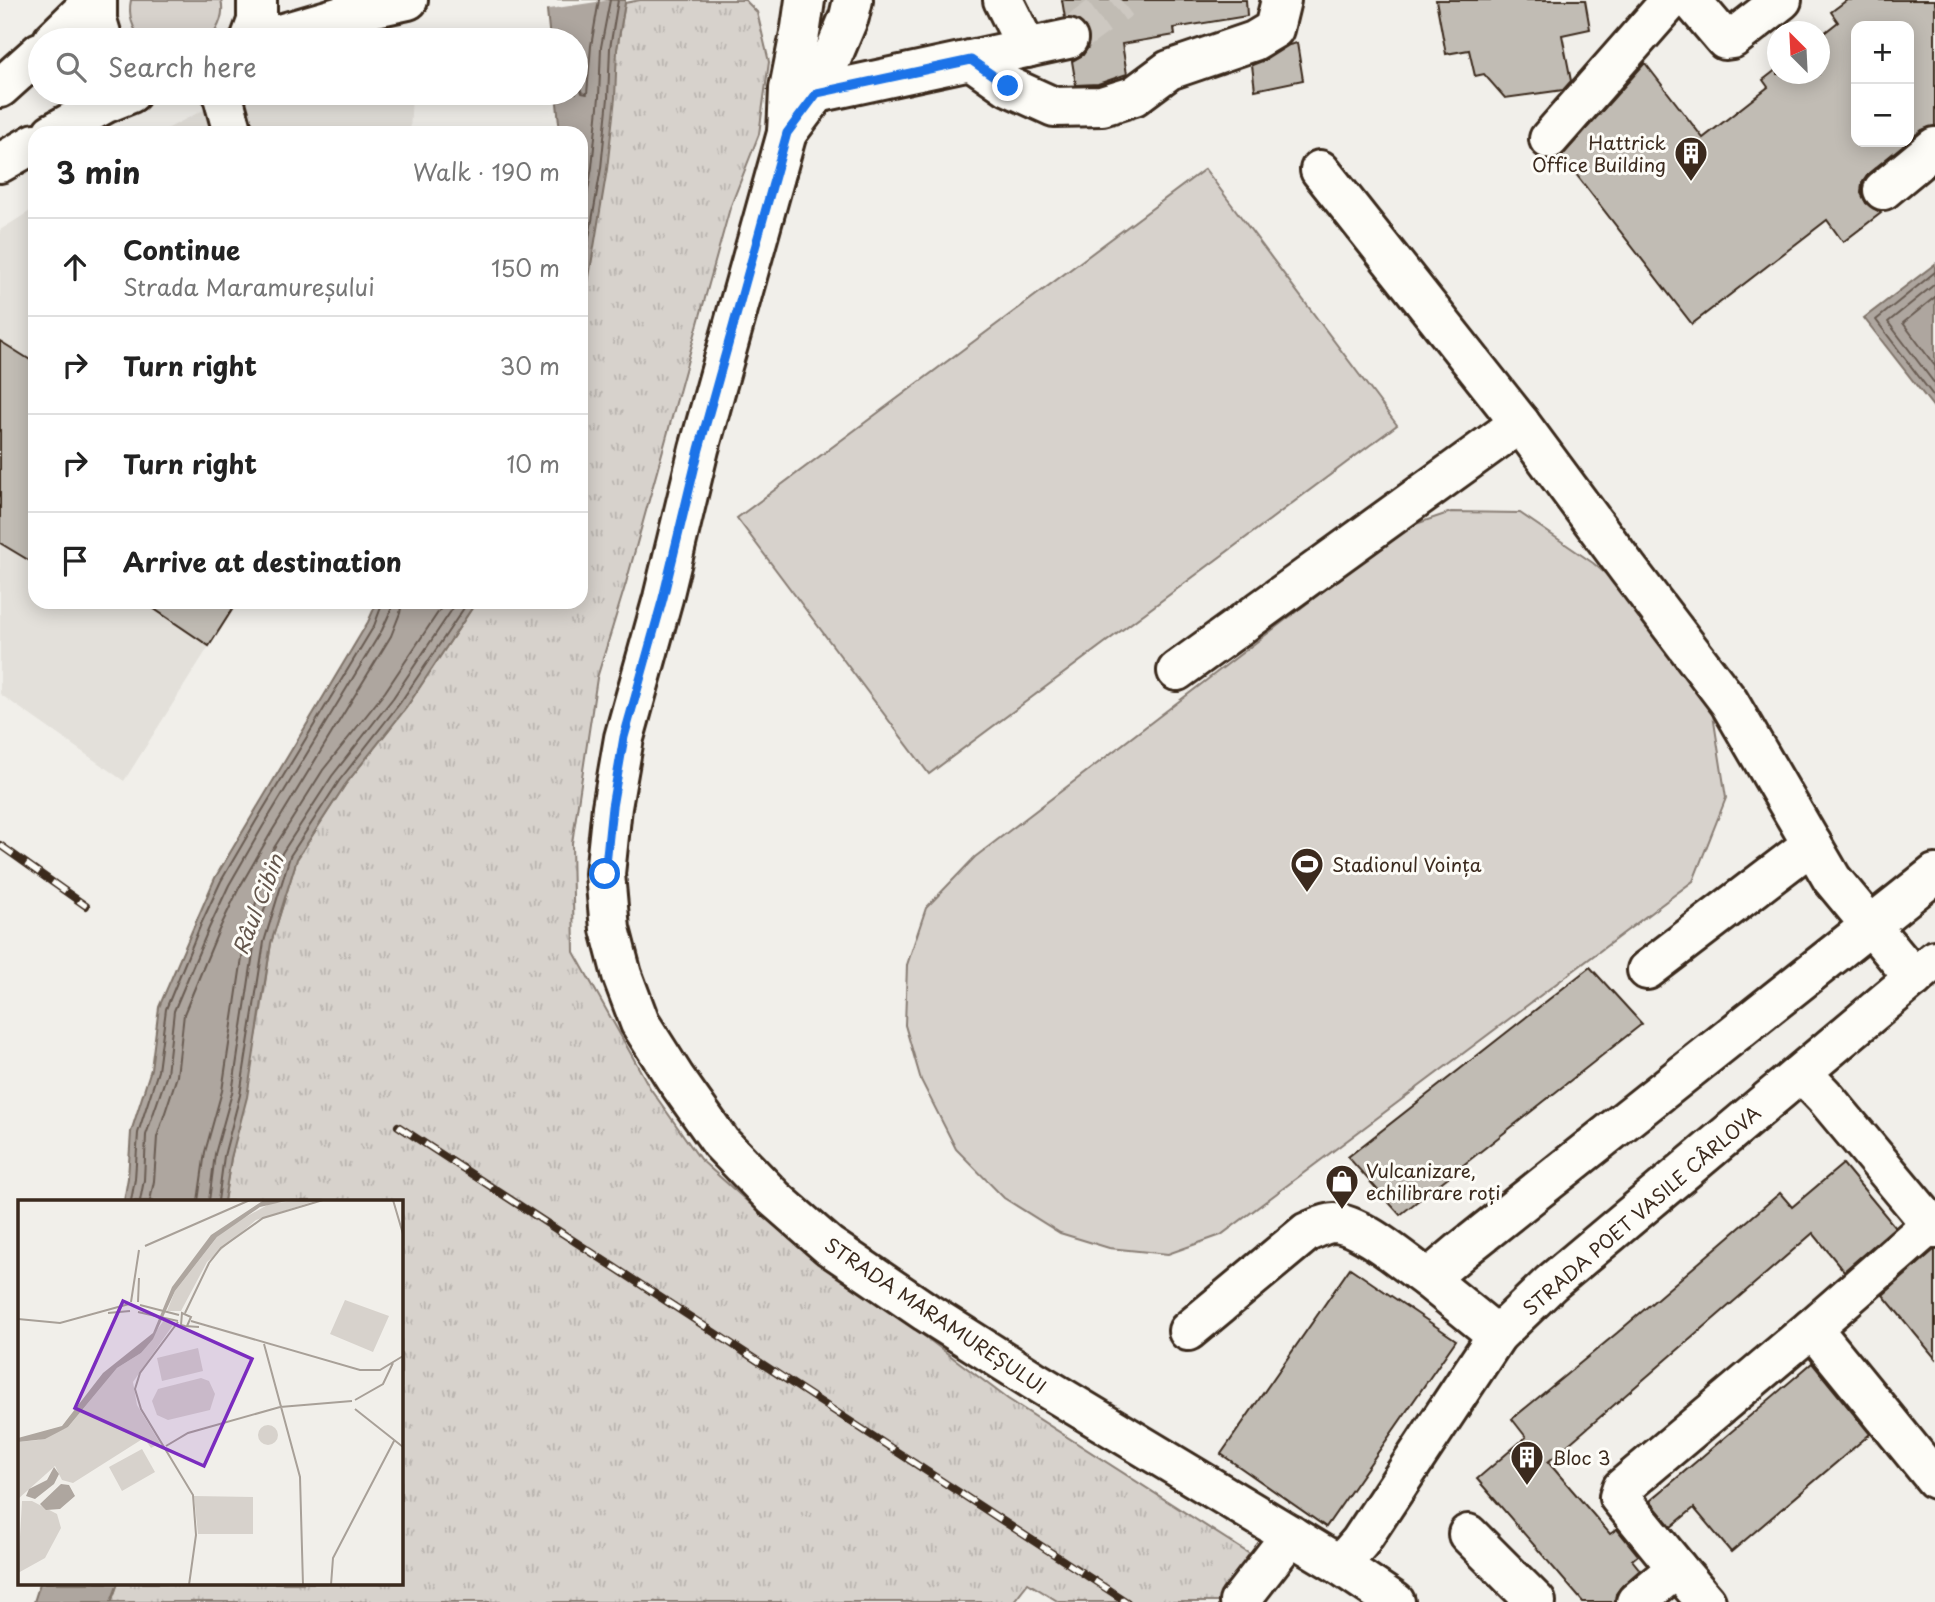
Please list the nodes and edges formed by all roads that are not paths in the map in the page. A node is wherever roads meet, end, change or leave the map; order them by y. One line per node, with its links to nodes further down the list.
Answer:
1 (96, 0): 11 (main road); 12 (main road)
2 (257, 0): 13 (main road)
3 (408, 0): 14 (main road)
4 (853, 0): 20 (main road, STRADA MARAMUREȘULUI)
5 (1003, 0): 16 (main road)
6 (1281, 0): 17 (main road)
7 (1671, 0): 26 (main road)
8 (1691, 0): 9 (main road)
9 (1782, 0)
10 (799, 9): 25 (main road, STRADA MARAMUREȘULUI)
11 (66, 28)
12 (99, 28)
13 (254, 28)
14 (300, 28)
15 (1068, 39): 16 (main road)
16 (1027, 48): 17 (main road)
17 (971, 60): 20 (main road)
18 (28, 63): 19 (main road)
19 (0, 88)
20 (817, 93): 25 (main road, STRADA MARAMUREȘULUI)
21 (102, 105): 23 (main road)
22 (225, 105): 24 (main road)
23 (65, 126)
24 (231, 126)
25 (787, 133): 47 (main road, STRADA MARAMUREȘULUI)
26 (1549, 139)
27 (28, 147): 29 (main road)
28 (1935, 147): 31 (main road)
29 (0, 163)
30 (1321, 170): 32 (main road)
31 (1883, 190)
32 (1520, 423): 33 (main road); 34 (main road)
33 (1177, 671)
34 (1812, 844): 36 (main road); 38 (main road)
35 (1935, 874): 36 (main road)
36 (1871, 925): 37 (main road); 41 (main road)
37 (1924, 969): 39 (main road, STRADA POET VASILE CÂRLOVA)
38 (1647, 970)
39 (1802, 1073): 40 (main road); 44 (main road, STRADA POET VASILE CÂRLOVA)
40 (1933, 1227): 42 (main road)
41 (1428, 1279): 43 (main road); 44 (main road)
42 (1812, 1328): 45 (main road); 49 (main road)
43 (1188, 1331)
44 (1497, 1335): 48 (main road, STRADA POET VASILE CÂRLOVA)
45 (1935, 1479)
46 (1468, 1534): 52 (main road)
47 (1291, 1535): 48 (main road, STRADA MARAMUREȘULUI); 50 (main road)
48 (1340, 1565): 51 (main road, STRADA MARAMUREȘULUI)
49 (1677, 1568): 53 (main road); 54 (main road)
50 (1239, 1602)
51 (1395, 1602)
52 (1536, 1602)
53 (1636, 1602)
54 (1706, 1602)

